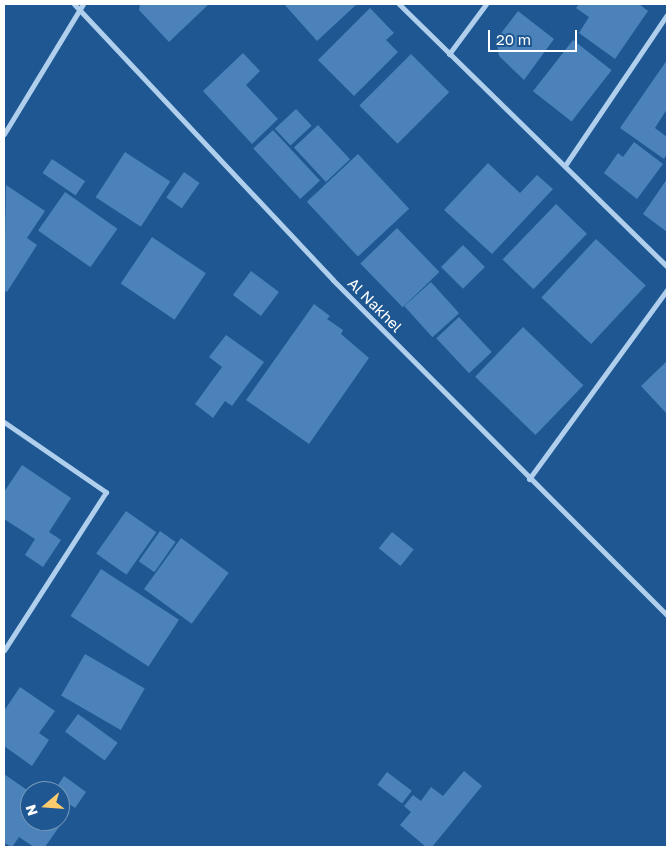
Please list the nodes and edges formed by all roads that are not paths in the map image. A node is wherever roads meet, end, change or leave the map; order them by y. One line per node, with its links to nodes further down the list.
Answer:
1 (74, 4): 5 (street, Al Nakhel)
2 (83, 4): 5 (street)
3 (399, 4): 7 (street)
4 (486, 4): 7 (street)
5 (80, 10): 8 (street); 13 (street, Al Nakhel)
6 (667, 15): 9 (street)
7 (449, 54): 9 (street)
8 (4, 134)
9 (566, 164): 10 (street)
10 (667, 266)
11 (667, 290): 13 (street)
12 (4, 422): 15 (street)
13 (529, 479): 14 (street, Al Nakhel)
14 (667, 615)
15 (4, 650)

